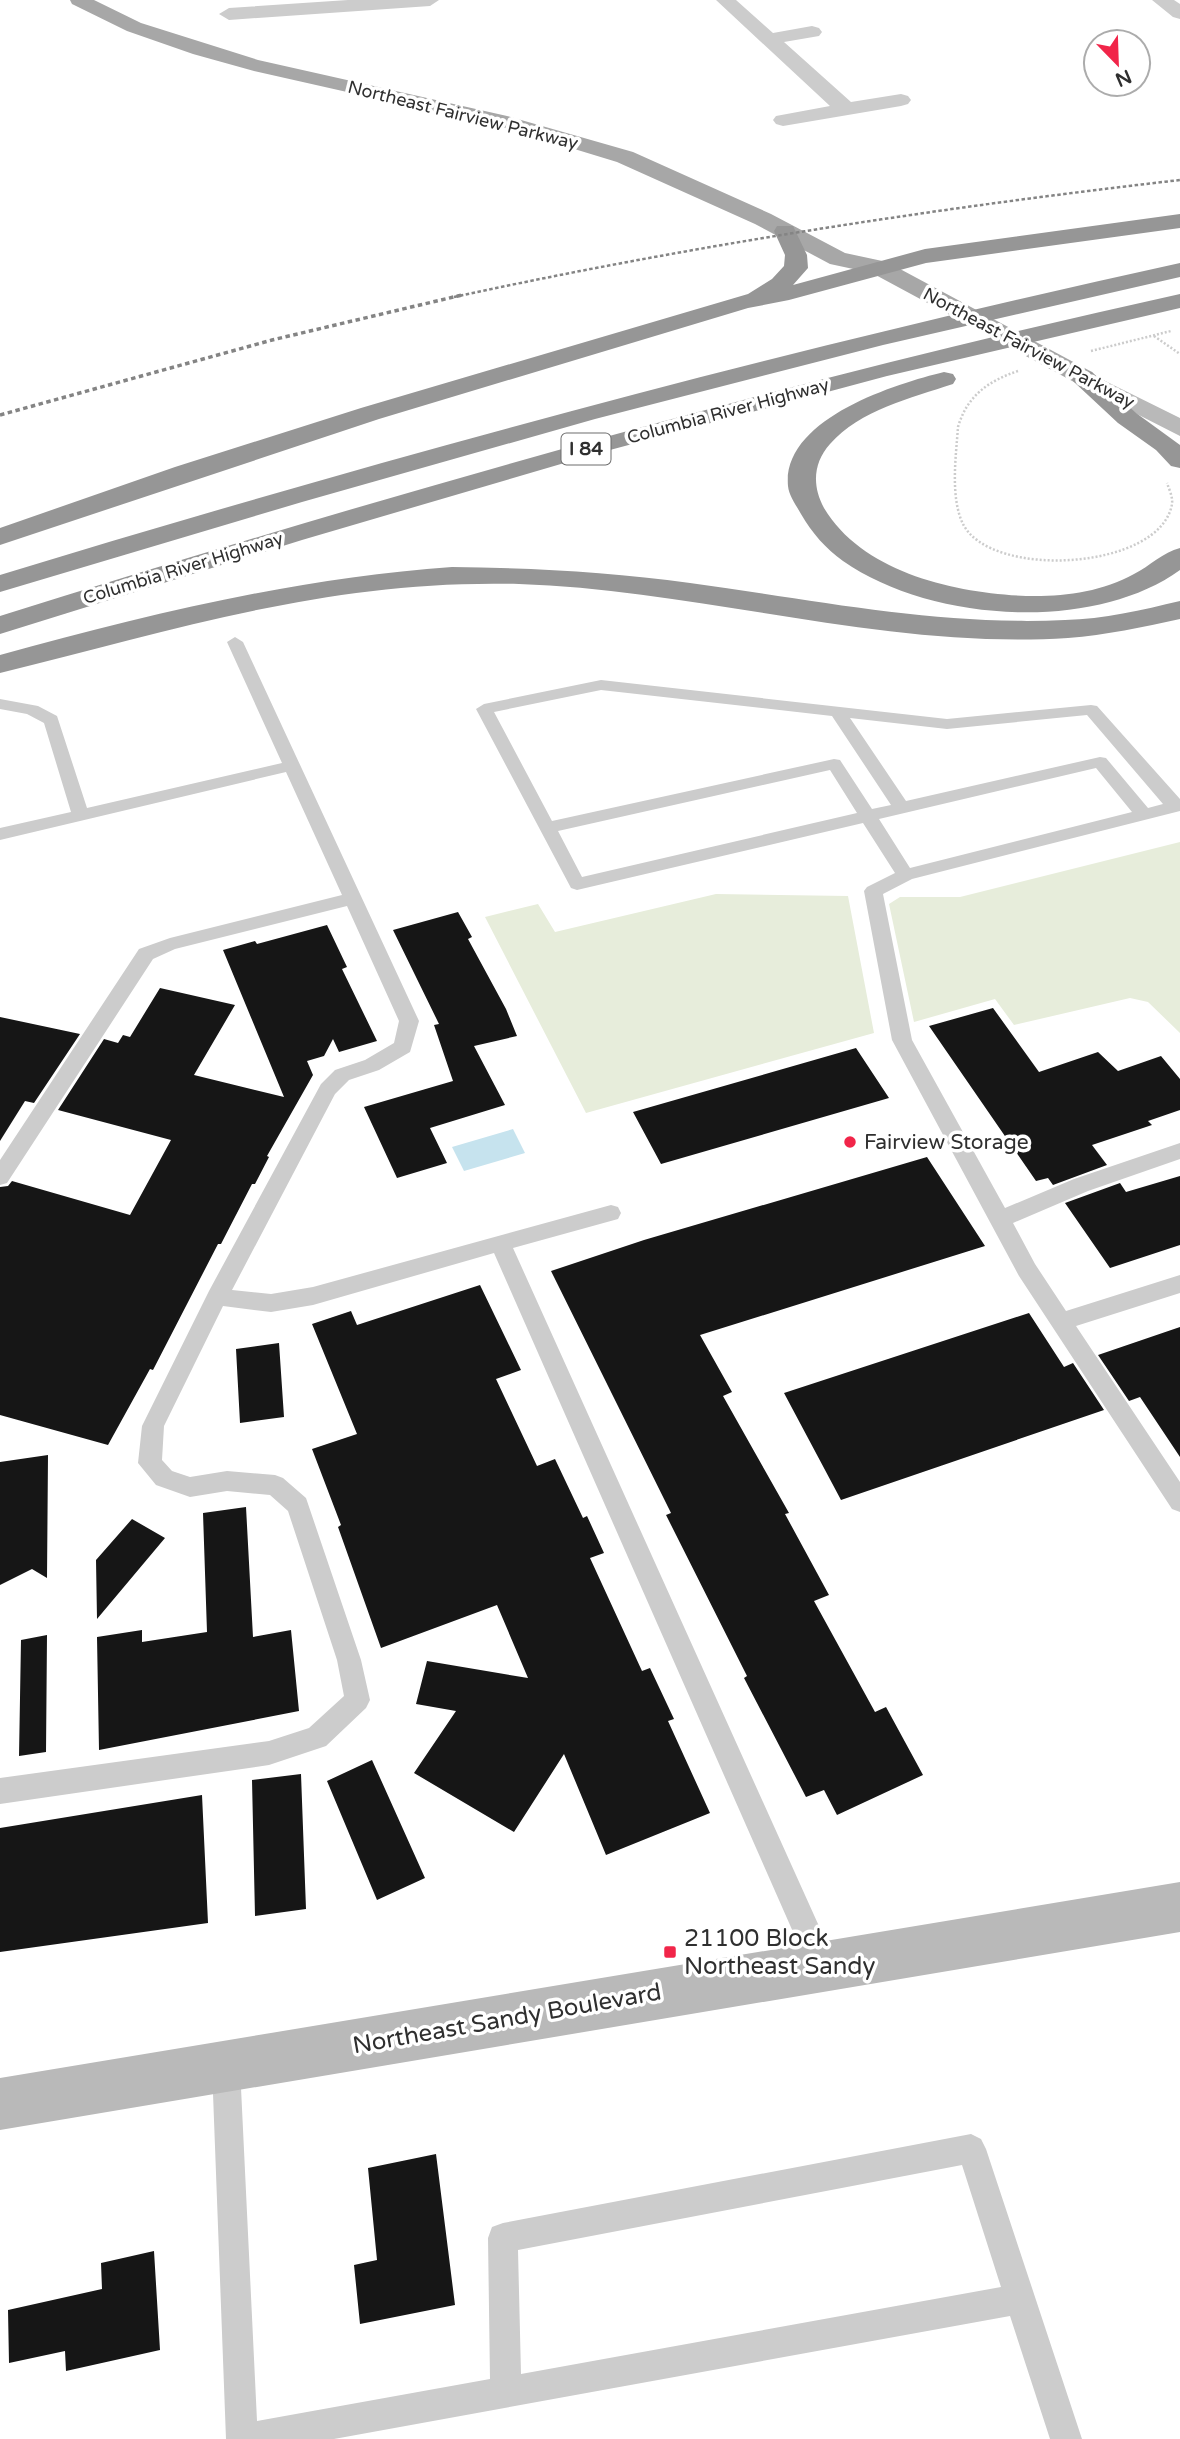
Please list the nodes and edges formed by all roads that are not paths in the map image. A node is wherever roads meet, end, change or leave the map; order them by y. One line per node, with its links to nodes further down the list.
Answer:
1 (79, 0): 14 (main road, Northeast Fairview Parkway)
2 (111, 0): 14 (main road, Northeast Fairview Parkway)
3 (430, 0): 7 (street)
4 (725, 0): 9 (street)
5 (1161, 0): 6 (street)
6 (1180, 13)
7 (229, 14)
8 (812, 32): 9 (street)
9 (769, 39): 11 (street)
10 (901, 100): 11 (street)
11 (846, 109): 12 (street)
12 (783, 120)
13 (1180, 220): 15 (highway)
14 (794, 233): 15 (main road, Northeast Fairview Parkway); 15 (main road, Northeast Fairview Parkway); 18 (highway)
15 (879, 267): 18 (highway); 20 (main road, Northeast Fairview Parkway)
16 (1180, 270): 26 (highway, Columbia River Highway / I 84)
17 (1180, 301): 29 (highway, Columbia River Highway / I 84)
18 (744, 302): 23 (highway)
19 (1180, 314): 27 (highway)
20 (1085, 364): 21 (main road, Northeast Fairview Parkway); 22 (highway)
21 (1180, 428)
22 (1172, 468)
23 (0, 537)
24 (1180, 556): 27 (highway)
25 (1180, 581): 27 (highway)
26 (0, 584)
27 (1104, 596)
28 (1180, 611): 31 (highway)
29 (0, 625)
30 (235, 642): 34 (lane)
31 (0, 664)
32 (0, 704): 37 (lane)
33 (837, 712): 35 (lane); 36 (lane); 40 (lane)
34 (290, 766): 37 (lane); 43 (lane)
35 (1177, 806): 38 (lane)
36 (902, 808): 38 (lane); 39 (lane)
37 (80, 814): 41 (lane)
38 (1144, 814): 42 (lane)
39 (869, 817): 40 (lane); 40 (lane); 42 (lane)
40 (547, 828)
41 (0, 834)
42 (906, 875): 47 (lane)
43 (352, 899): 45 (lane); 50 (lane)
44 (1180, 1151): 47 (lane)
45 (0, 1177)
46 (611, 1213): 48 (lane)
47 (1000, 1219): 51 (lane)
48 (500, 1242): 50 (lane); 55 (lane)
49 (1180, 1284): 51 (lane)
50 (217, 1297): 53 (lane)
51 (1060, 1322): 52 (lane)
52 (1180, 1502)
53 (0, 1790)
54 (1180, 1907): 55 (main road, Northeast Sandy Boulevard)
55 (822, 1965): 56 (main road, Northeast Sandy Boulevard)
56 (226, 2067): 57 (main road, Northeast Sandy Boulevard); 60 (lane)
57 (0, 2104)
58 (1018, 2299): 59 (lane); 59 (lane); 61 (lane)
59 (506, 2392): 60 (lane)
60 (244, 2439)
61 (1066, 2439)

